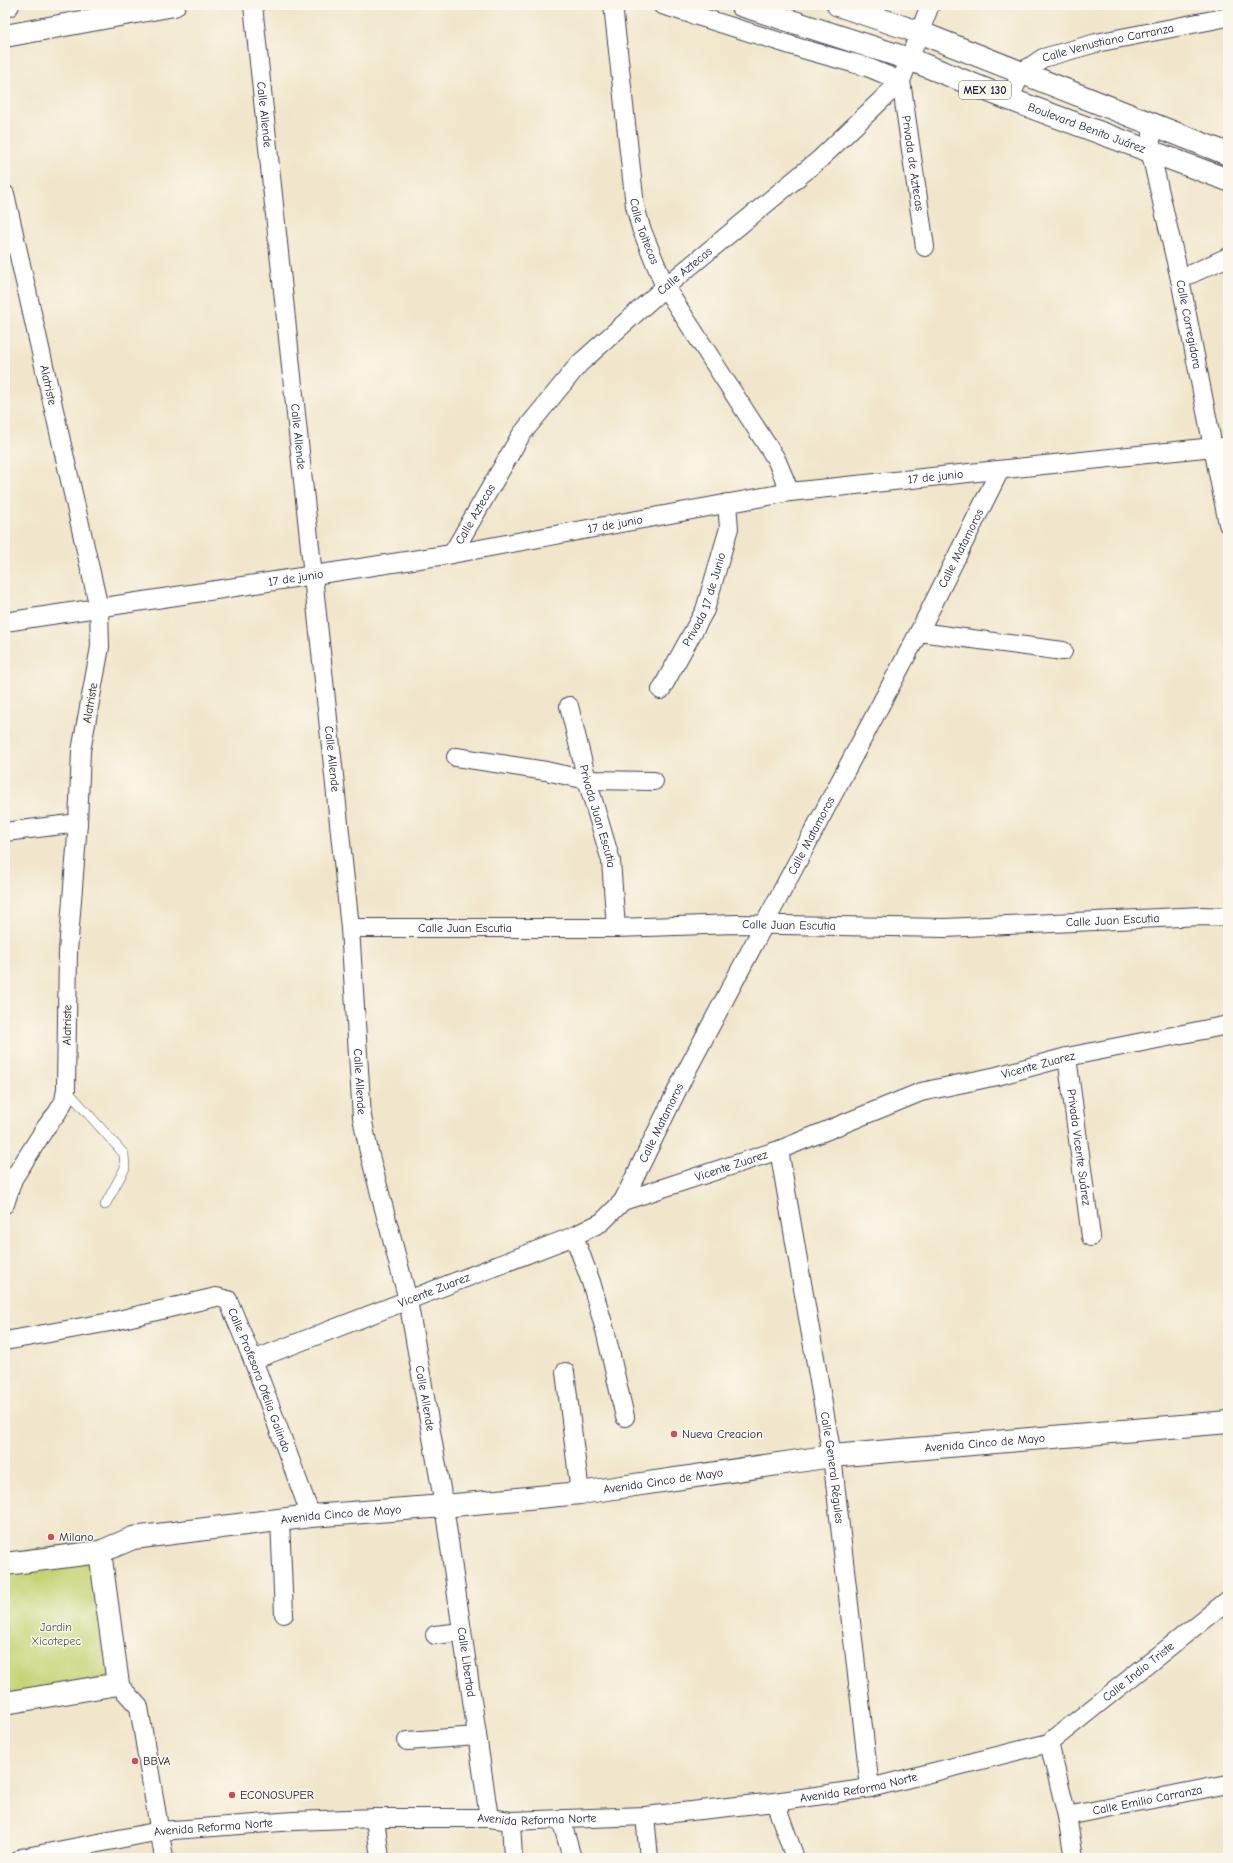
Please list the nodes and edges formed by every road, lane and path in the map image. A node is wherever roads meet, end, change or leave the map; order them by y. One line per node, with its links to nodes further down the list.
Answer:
1 (174, 5): 10 (street)
2 (253, 5): 31 (street, Calle Allende)
3 (613, 5): 24 (street, Calle Toltecas)
4 (662, 5): 13 (street)
5 (741, 5): 11 (street, Boulevard Benito Juárez / MEX 130)
6 (838, 5): 9 (street, Boulevard Benito Juárez / MEX 130)
7 (930, 5): 9 (street, Calle Aztecas)
8 (1228, 17): 12 (street, Calle Venustiano Carranza)
9 (921, 33): 11 (street, Calle Aztecas); 12 (street, Boulevard Benito Juárez / MEX 130)
10 (5, 36)
11 (910, 59): 13 (street, Calle Aztecas); 14 (street, Boulevard Benito Juárez / MEX 130)
12 (1022, 72): 14 (street); 15 (street, Boulevard Benito Juárez / MEX 130)
13 (901, 80): 21 (street, Privada de Aztecas); 24 (street, Calle Aztecas)
14 (1009, 99): 16 (street, Boulevard Benito Juárez / MEX 130)
15 (1153, 125): 16 (street, Calle Corregidora); 17 (street, Boulevard Benito Juárez / MEX 130)
16 (1150, 150): 18 (street, Boulevard Benito Juárez / MEX 130); 23 (street, Calle Corregidora)
17 (1228, 154)
18 (1228, 180)
19 (5, 194): 20 (street, Alatriste)
20 (11, 246): 32 (street, Alatriste)
21 (925, 247)
22 (1228, 257): 23 (street)
23 (1180, 279): 25 (street, Calle Corregidora)
24 (665, 287): 27 (street, Calle Toltecas); 30 (street, Calle Aztecas)
25 (1221, 447): 26 (street, 17 de junio); 29 (street, Calle Corregidora)
26 (1000, 470): 27 (street, 17 de junio); 34 (street, Calle Matamoros)
27 (790, 492): 28 (street, 17 de junio)
28 (727, 503): 30 (street, 17 de junio); 36 (street, Privada 17 de Junio)
29 (1228, 524)
30 (452, 554): 31 (street, 17 de junio)
31 (312, 576): 32 (street, 17 de junio); 45 (street, Calle Allende)
32 (99, 608): 33 (street, 17 de junio); 41 (street, Alatriste)
33 (5, 622)
34 (919, 632): 35 (street); 44 (street, Calle Matamoros)
35 (1063, 651)
36 (660, 690)
37 (569, 706): 39 (street, Privada Juan Escutia)
38 (456, 757): 39 (street)
39 (587, 780): 40 (street); 46 (street, Privada Juan Escutia)
40 (654, 781)
41 (78, 823): 42 (street); 49 (street, Alatriste)
42 (5, 832)
43 (1228, 917): 44 (street, Calle Juan Escutia)
44 (762, 925): 46 (street, Calle Juan Escutia); 52 (street, Calle Matamoros)
45 (350, 928): 46 (street, Calle Juan Escutia); 57 (street, Calle Allende)
46 (616, 928)
47 (1228, 1025): 48 (street, Vicente Zuarez)
48 (1067, 1057): 50 (street, Vicente Zuarez); 56 (street, Privada Vicente Suárez)
49 (66, 1090): 51 (street, Alatriste); 54 (lane)
50 (779, 1150): 52 (street, Vicente Zuarez); 63 (street, Calle General Régules)
51 (9, 1179): 53 (street, Alatriste)
52 (624, 1201): 55 (street, Vicente Zuarez)
53 (5, 1204)
54 (105, 1205)
55 (574, 1236): 57 (street, Vicente Zuarez); 61 (street)
56 (1091, 1237)
57 (408, 1300): 59 (street, Vicente Zuarez); 65 (street, Calle Allende)
58 (5, 1341): 59 (street, Calle Profesora Ofelia Galindo)
59 (253, 1360): 66 (street, Calle Profesora Ofelia Galindo)
60 (565, 1372): 64 (street)
61 (625, 1417)
62 (1228, 1422): 63 (street, Avenida Cinco de Mayo)
63 (832, 1456): 64 (street, Avenida Cinco de Mayo); 80 (street, Calle General Régules)
64 (580, 1494): 65 (street, Avenida Cinco de Mayo)
65 (444, 1506): 66 (street, Avenida Cinco de Mayo); 72 (street, Calle Libertad)
66 (311, 1516): 67 (street, Avenida Cinco de Mayo)
67 (280, 1520): 68 (street, Avenida Cinco de Mayo); 71 (street)
68 (100, 1552): 69 (street, Avenida Cinco de Mayo); 74 (street)
69 (5, 1564)
70 (1228, 1600): 78 (street, Calle Indio Triste)
71 (284, 1614)
72 (462, 1632): 73 (street); 76 (street, Calle Libertad)
73 (435, 1635)
74 (118, 1684): 75 (street); 88 (street)
75 (5, 1703)
76 (477, 1736): 77 (street); 85 (street, Calle Libertad)
77 (408, 1741)
78 (1049, 1743): 80 (street, Avenida Reforma Norte); 83 (street)
79 (1228, 1784): 83 (street, Calle Emilio Carranza)
80 (870, 1788): 81 (street, Avenida Reforma Norte)
81 (775, 1802): 82 (street, Avenida Reforma Norte); 95 (street)
82 (645, 1816): 86 (street, Avenida Reforma Norte); 94 (street)
83 (1067, 1816): 96 (street)
84 (375, 1818): 85 (street, Avenida Reforma Norte); 88 (street, Avenida Reforma Norte); 91 (street)
85 (489, 1818): 87 (street, Avenida Reforma Norte)
86 (561, 1819): 87 (street, Avenida Reforma Norte); 93 (street)
87 (510, 1821): 92 (street)
88 (160, 1831): 89 (street, Avenida Reforma Norte); 90 (street)
89 (21, 1858)
90 (164, 1858)
91 (380, 1858)
92 (513, 1858)
93 (572, 1858)
94 (649, 1858)
95 (795, 1858)
96 (1074, 1858)

